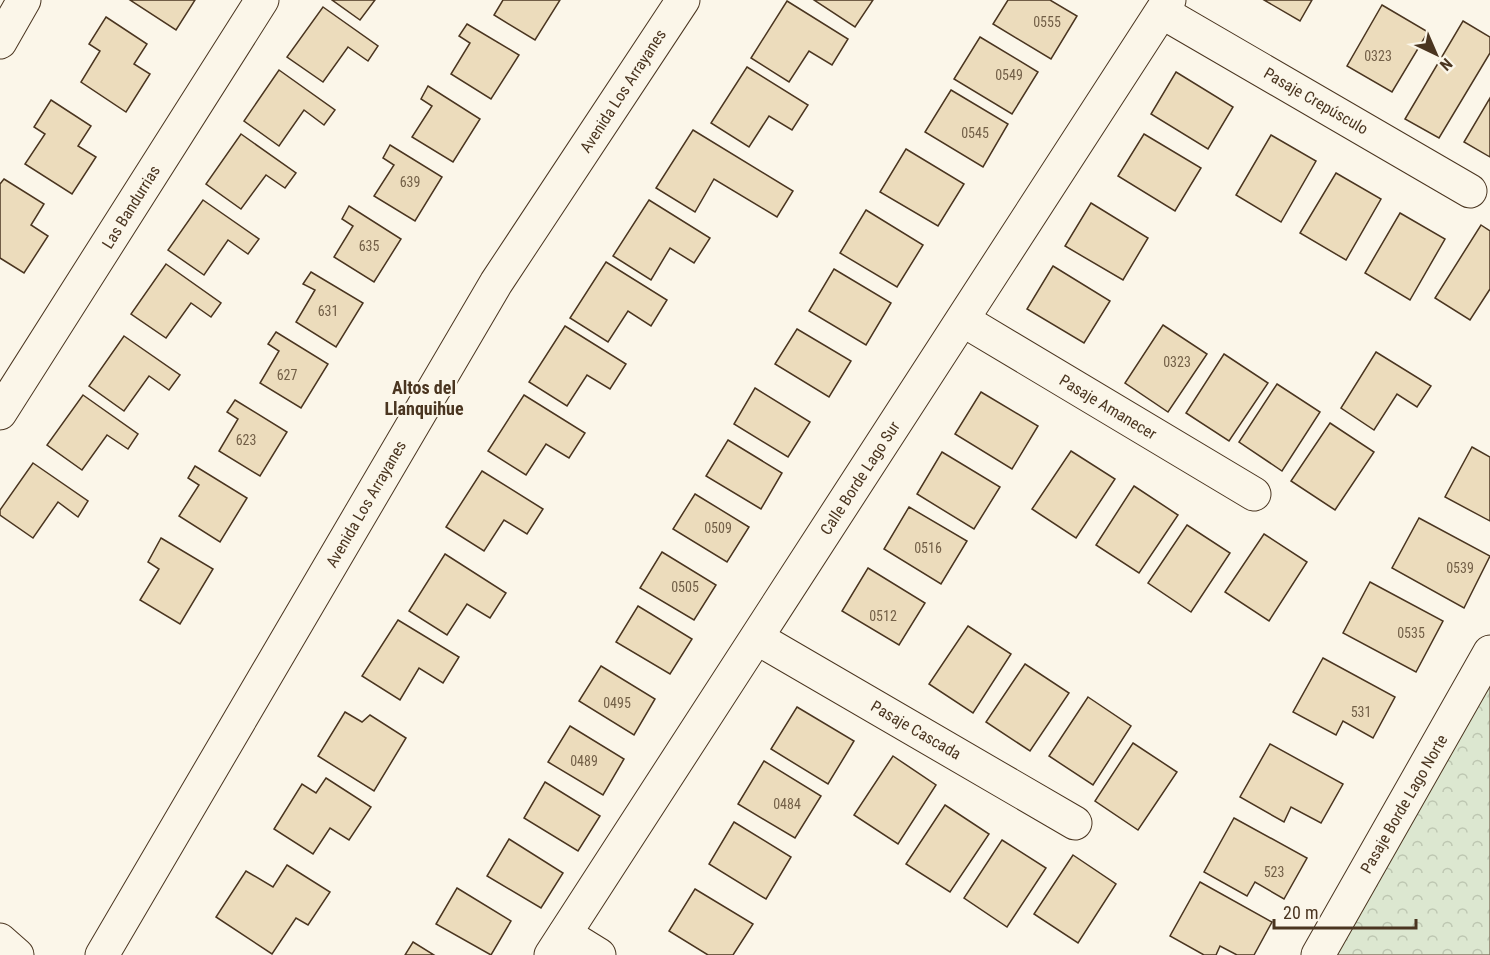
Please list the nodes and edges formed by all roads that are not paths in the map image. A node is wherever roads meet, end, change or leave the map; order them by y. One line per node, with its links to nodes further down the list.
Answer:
1 (24, 0): 5 (street)
2 (262, 0): 8 (street, Las Bandurrias)
3 (683, 0): 16 (street, Avenida Los Arrayanes)
4 (1166, 6): 6 (street, Pasaje Crepúsculo); 7 (street, Calle Borde Lago Sur)
5 (0, 42)
6 (1470, 190)
7 (963, 320): 9 (street, Pasaje Amanecer); 10 (street, Calle Borde Lago Sur)
8 (0, 413)
9 (1254, 494)
10 (757, 638): 12 (street, Pasaje Cascada); 14 (street, Calle Borde Lago Sur)
11 (1490, 652): 18 (street, Pasaje Borde Lago Norte)
12 (1075, 823)
13 (0, 940): 15 (street)
14 (558, 944): 17 (street)
15 (17, 955)
16 (102, 955)
17 (599, 955)
18 (1317, 955)

